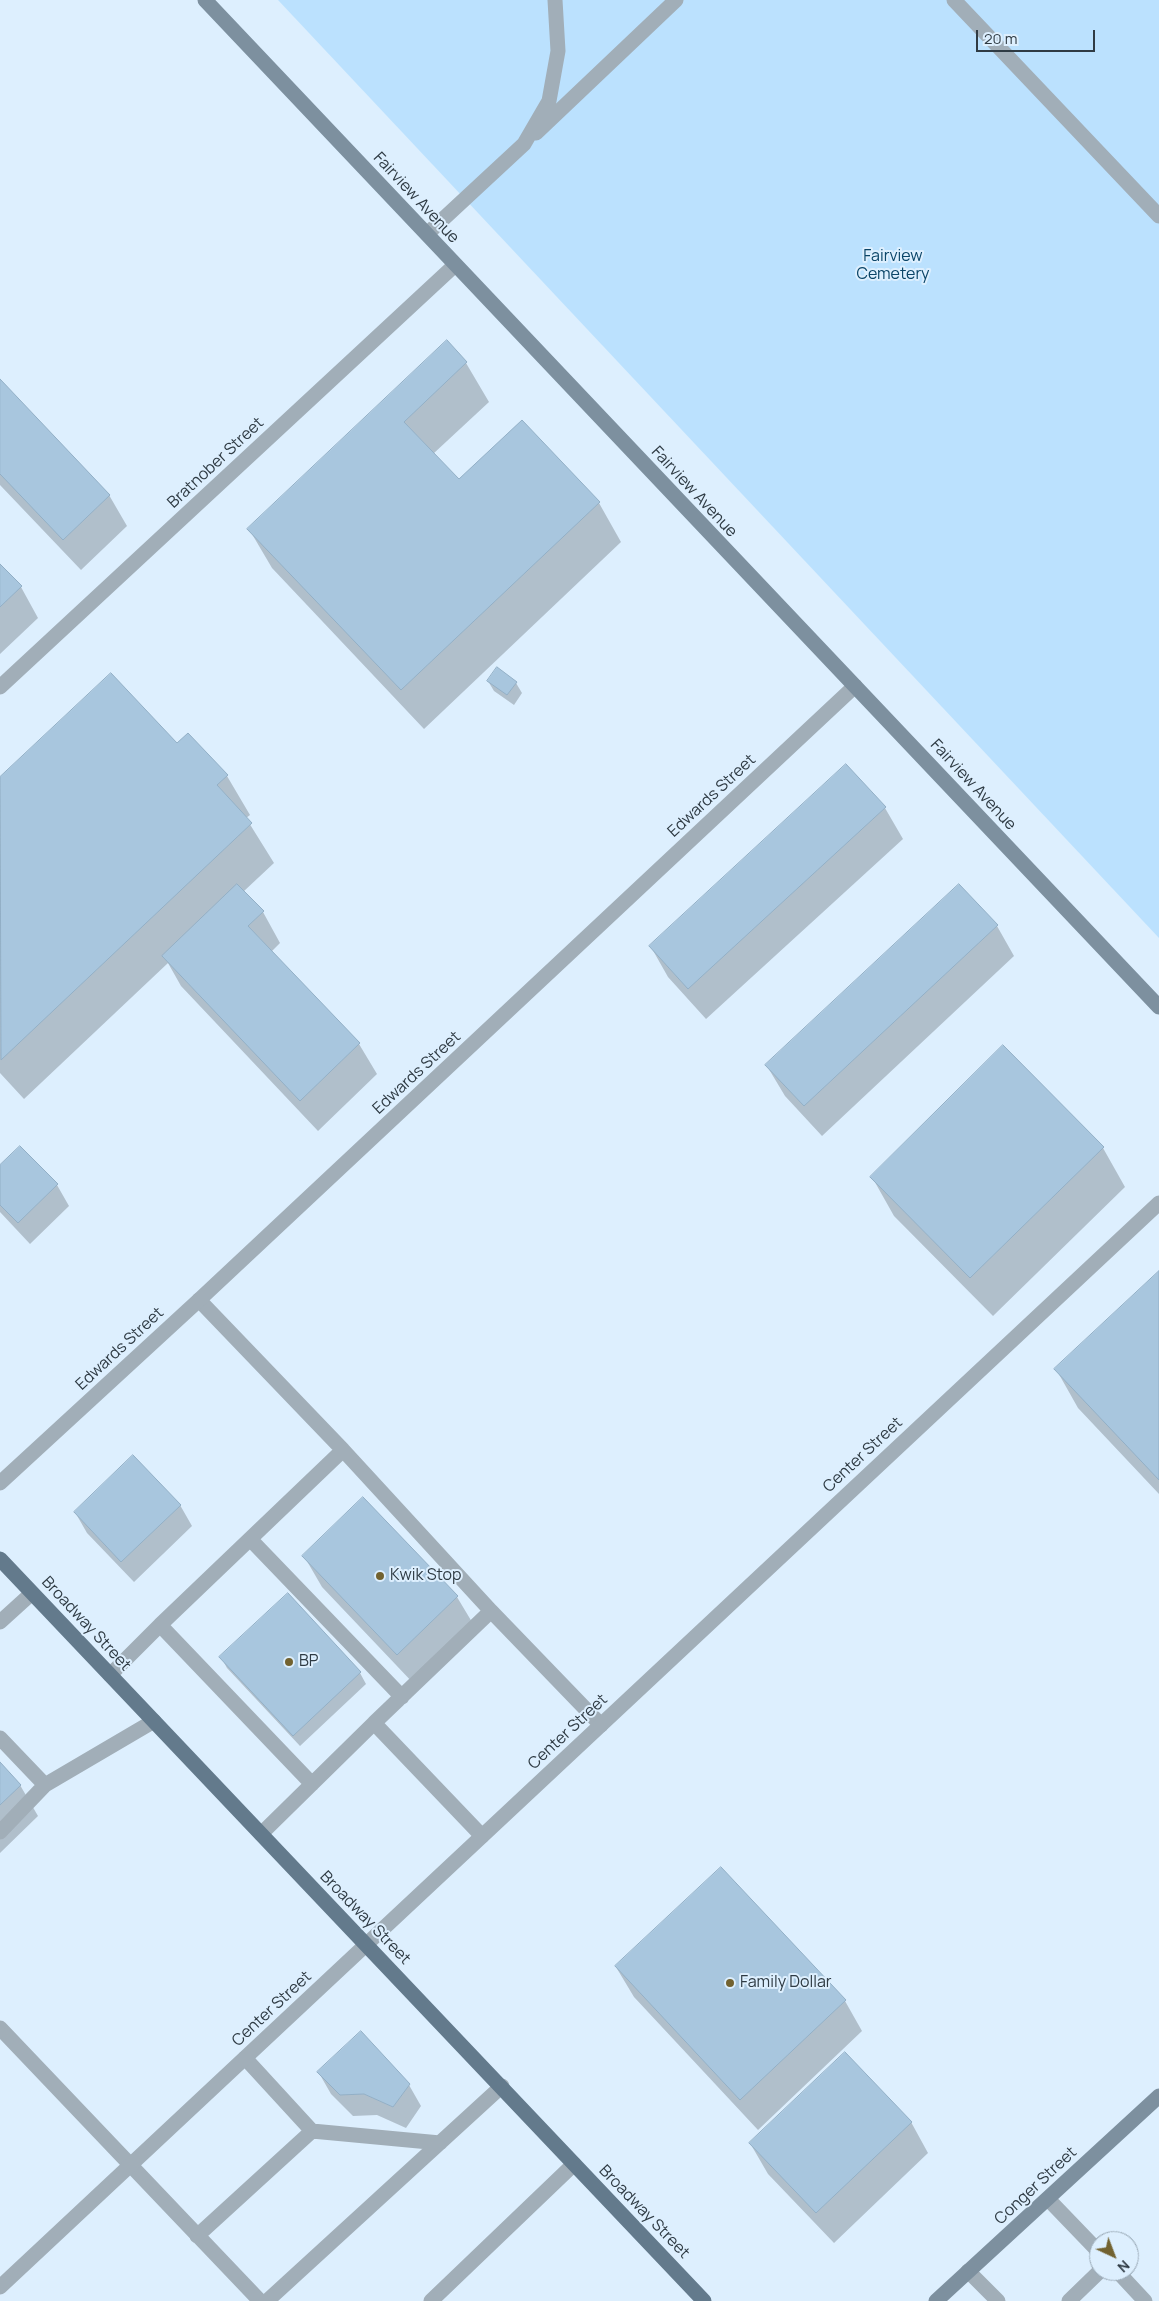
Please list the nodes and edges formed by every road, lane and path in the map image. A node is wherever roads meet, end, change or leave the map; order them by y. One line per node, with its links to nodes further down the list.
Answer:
1 (205, 0): 7 (street, Fairview Avenue)
2 (555, 0): 5 (street)
3 (676, 0): 5 (street)
4 (954, 0): 6 (street)
5 (524, 144): 7 (street)
6 (1159, 216)
7 (426, 234): 8 (street, Fairview Avenue)
8 (455, 264): 9 (street, Bratnober Street); 10 (street, Fairview Avenue)
9 (0, 686)
10 (855, 686): 11 (street, Fairview Avenue); 13 (street, Edwards Street)
11 (1159, 1007)
12 (1159, 1203): 26 (street, Center Street)
13 (199, 1300): 14 (street); 15 (street, Edwards Street)
14 (343, 1450): 16 (street); 19 (street)
15 (0, 1483)
16 (250, 1539): 21 (street); 23 (street)
17 (0, 1559): 18 (main road, Broadway Street)
18 (32, 1592): 20 (street); 22 (main road, Broadway Street)
19 (491, 1611): 23 (street); 26 (street)
20 (0, 1622)
21 (160, 1626): 22 (street); 28 (street)
22 (110, 1675): 24 (main road, Broadway Street)
23 (402, 1697): 25 (street)
24 (154, 1721): 29 (street); 31 (main road, Broadway Street)
25 (374, 1723): 28 (street); 32 (street)
26 (601, 1725): 32 (street, Center Street)
27 (0, 1738): 29 (street)
28 (312, 1784): 31 (street)
29 (45, 1785): 30 (street)
30 (0, 1832)
31 (261, 1834): 33 (main road, Broadway Street)
32 (482, 1836): 33 (street, Center Street)
33 (366, 1944): 35 (street, Center Street); 36 (main road, Broadway Street)
34 (0, 2028): 41 (street)
35 (245, 2058): 38 (street); 41 (street, Center Street)
36 (502, 2086): 39 (street); 40 (main road, Broadway Street)
37 (1159, 2096): 42 (street, Conger Street)
38 (312, 2131): 39 (street); 43 (street)
39 (440, 2143): 50 (street)
40 (574, 2164): 51 (street); 52 (main road, Broadway Street)
41 (130, 2165): 43 (street); 48 (street, Center Street)
42 (1048, 2199): 44 (street); 45 (street, Conger Street)
43 (197, 2236): 49 (street)
44 (1089, 2242)
45 (968, 2271): 53 (street, Conger Street); 54 (street)
46 (1090, 2281): 55 (street)
47 (1126, 2281): 56 (street)
48 (0, 2287)
49 (260, 2301)
50 (267, 2301)
51 (431, 2301)
52 (704, 2301)
53 (936, 2301)
54 (998, 2301)
55 (1069, 2301)
56 (1145, 2301)

